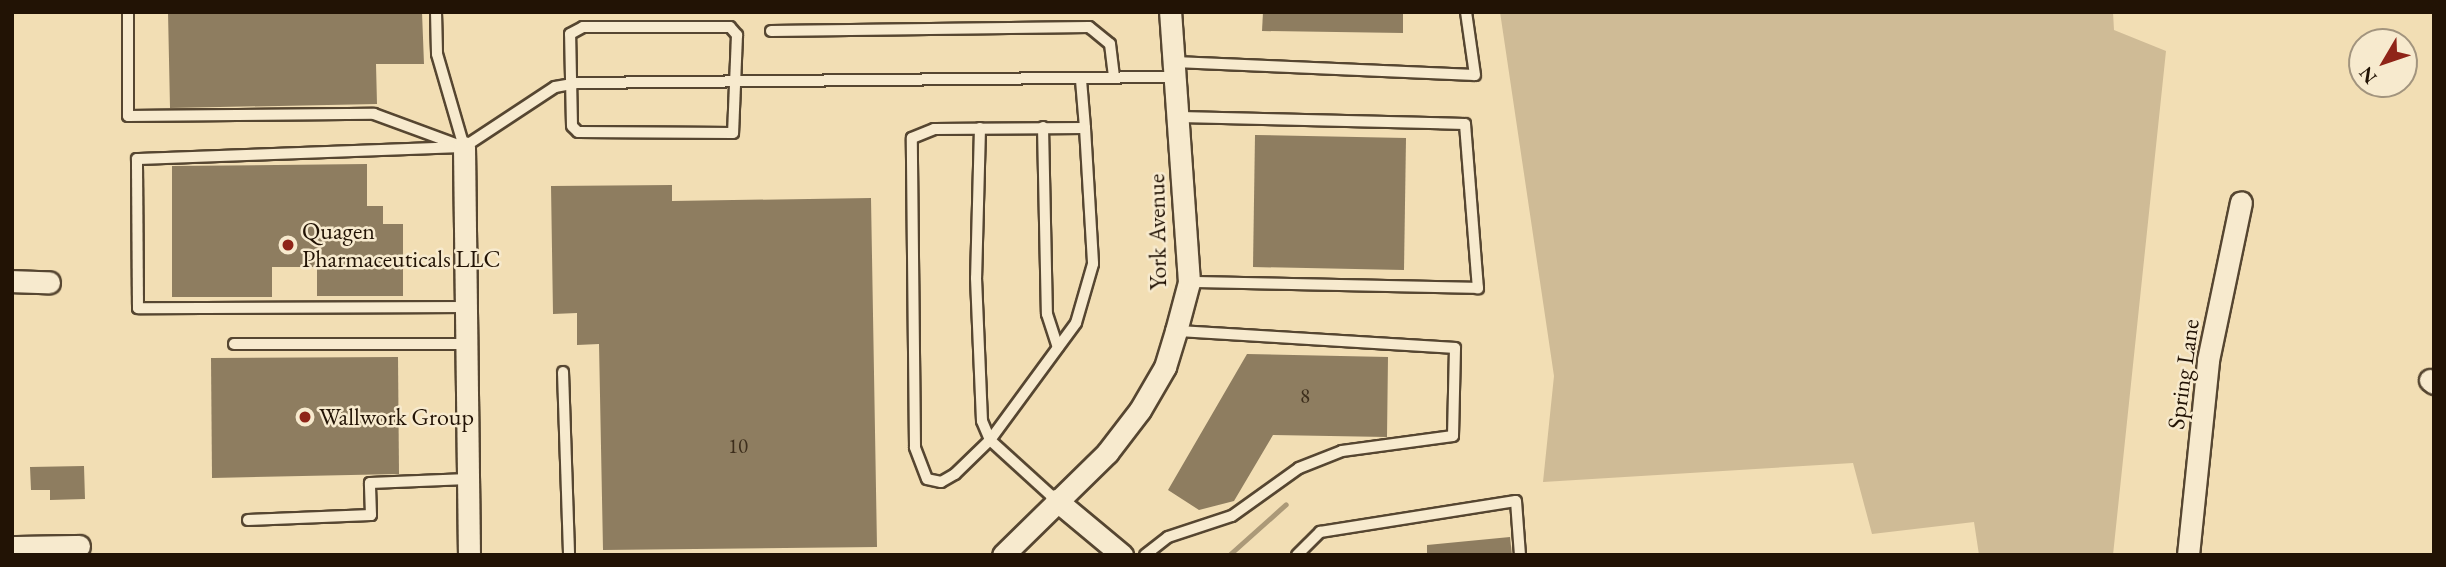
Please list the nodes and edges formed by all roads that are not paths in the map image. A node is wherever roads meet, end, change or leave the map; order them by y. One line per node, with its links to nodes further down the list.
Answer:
1 (128, 12): 15 (lane)
2 (436, 12): 15 (lane)
3 (1170, 12): 6 (street, York Avenue)
4 (1466, 12): 6 (lane)
5 (771, 31): 7 (lane)
6 (1175, 69): 7 (lane); 11 (street, York Avenue)
7 (1114, 77): 8 (lane)
8 (1081, 80): 9 (lane); 14 (lane)
9 (737, 82): 10 (lane); 10 (lane); 10 (lane)
10 (569, 84): 15 (lane)
11 (1180, 117): 19 (street, York Avenue); 19 (lane)
12 (1044, 127): 13 (lane); 14 (lane); 24 (lane)
13 (981, 128): 26 (lane); 26 (lane)
14 (1085, 128): 24 (lane)
15 (464, 148): 20 (street); 20 (lane)
16 (2241, 202): 39 (street, Spring Lane)
17 (12, 281): 18 (street)
18 (49, 282)
19 (1189, 282): 21 (street, York Avenue)
20 (466, 307): 23 (street)
21 (1176, 331): 28 (street, York Avenue); 36 (lane)
22 (234, 344): 23 (lane)
23 (466, 344): 27 (street)
24 (1058, 347): 26 (lane)
25 (564, 372): 33 (lane)
26 (990, 440): 28 (lane)
27 (468, 479): 29 (lane); 32 (street)
28 (1056, 500): 34 (street, York Avenue); 35 (street)
29 (248, 520)
30 (79, 546): 31 (street)
31 (12, 547)
32 (469, 555)
33 (569, 555)
34 (1003, 555)
35 (1122, 555)
36 (1145, 555)
37 (1297, 555): 38 (lane)
38 (1520, 555)
39 (2188, 555)

